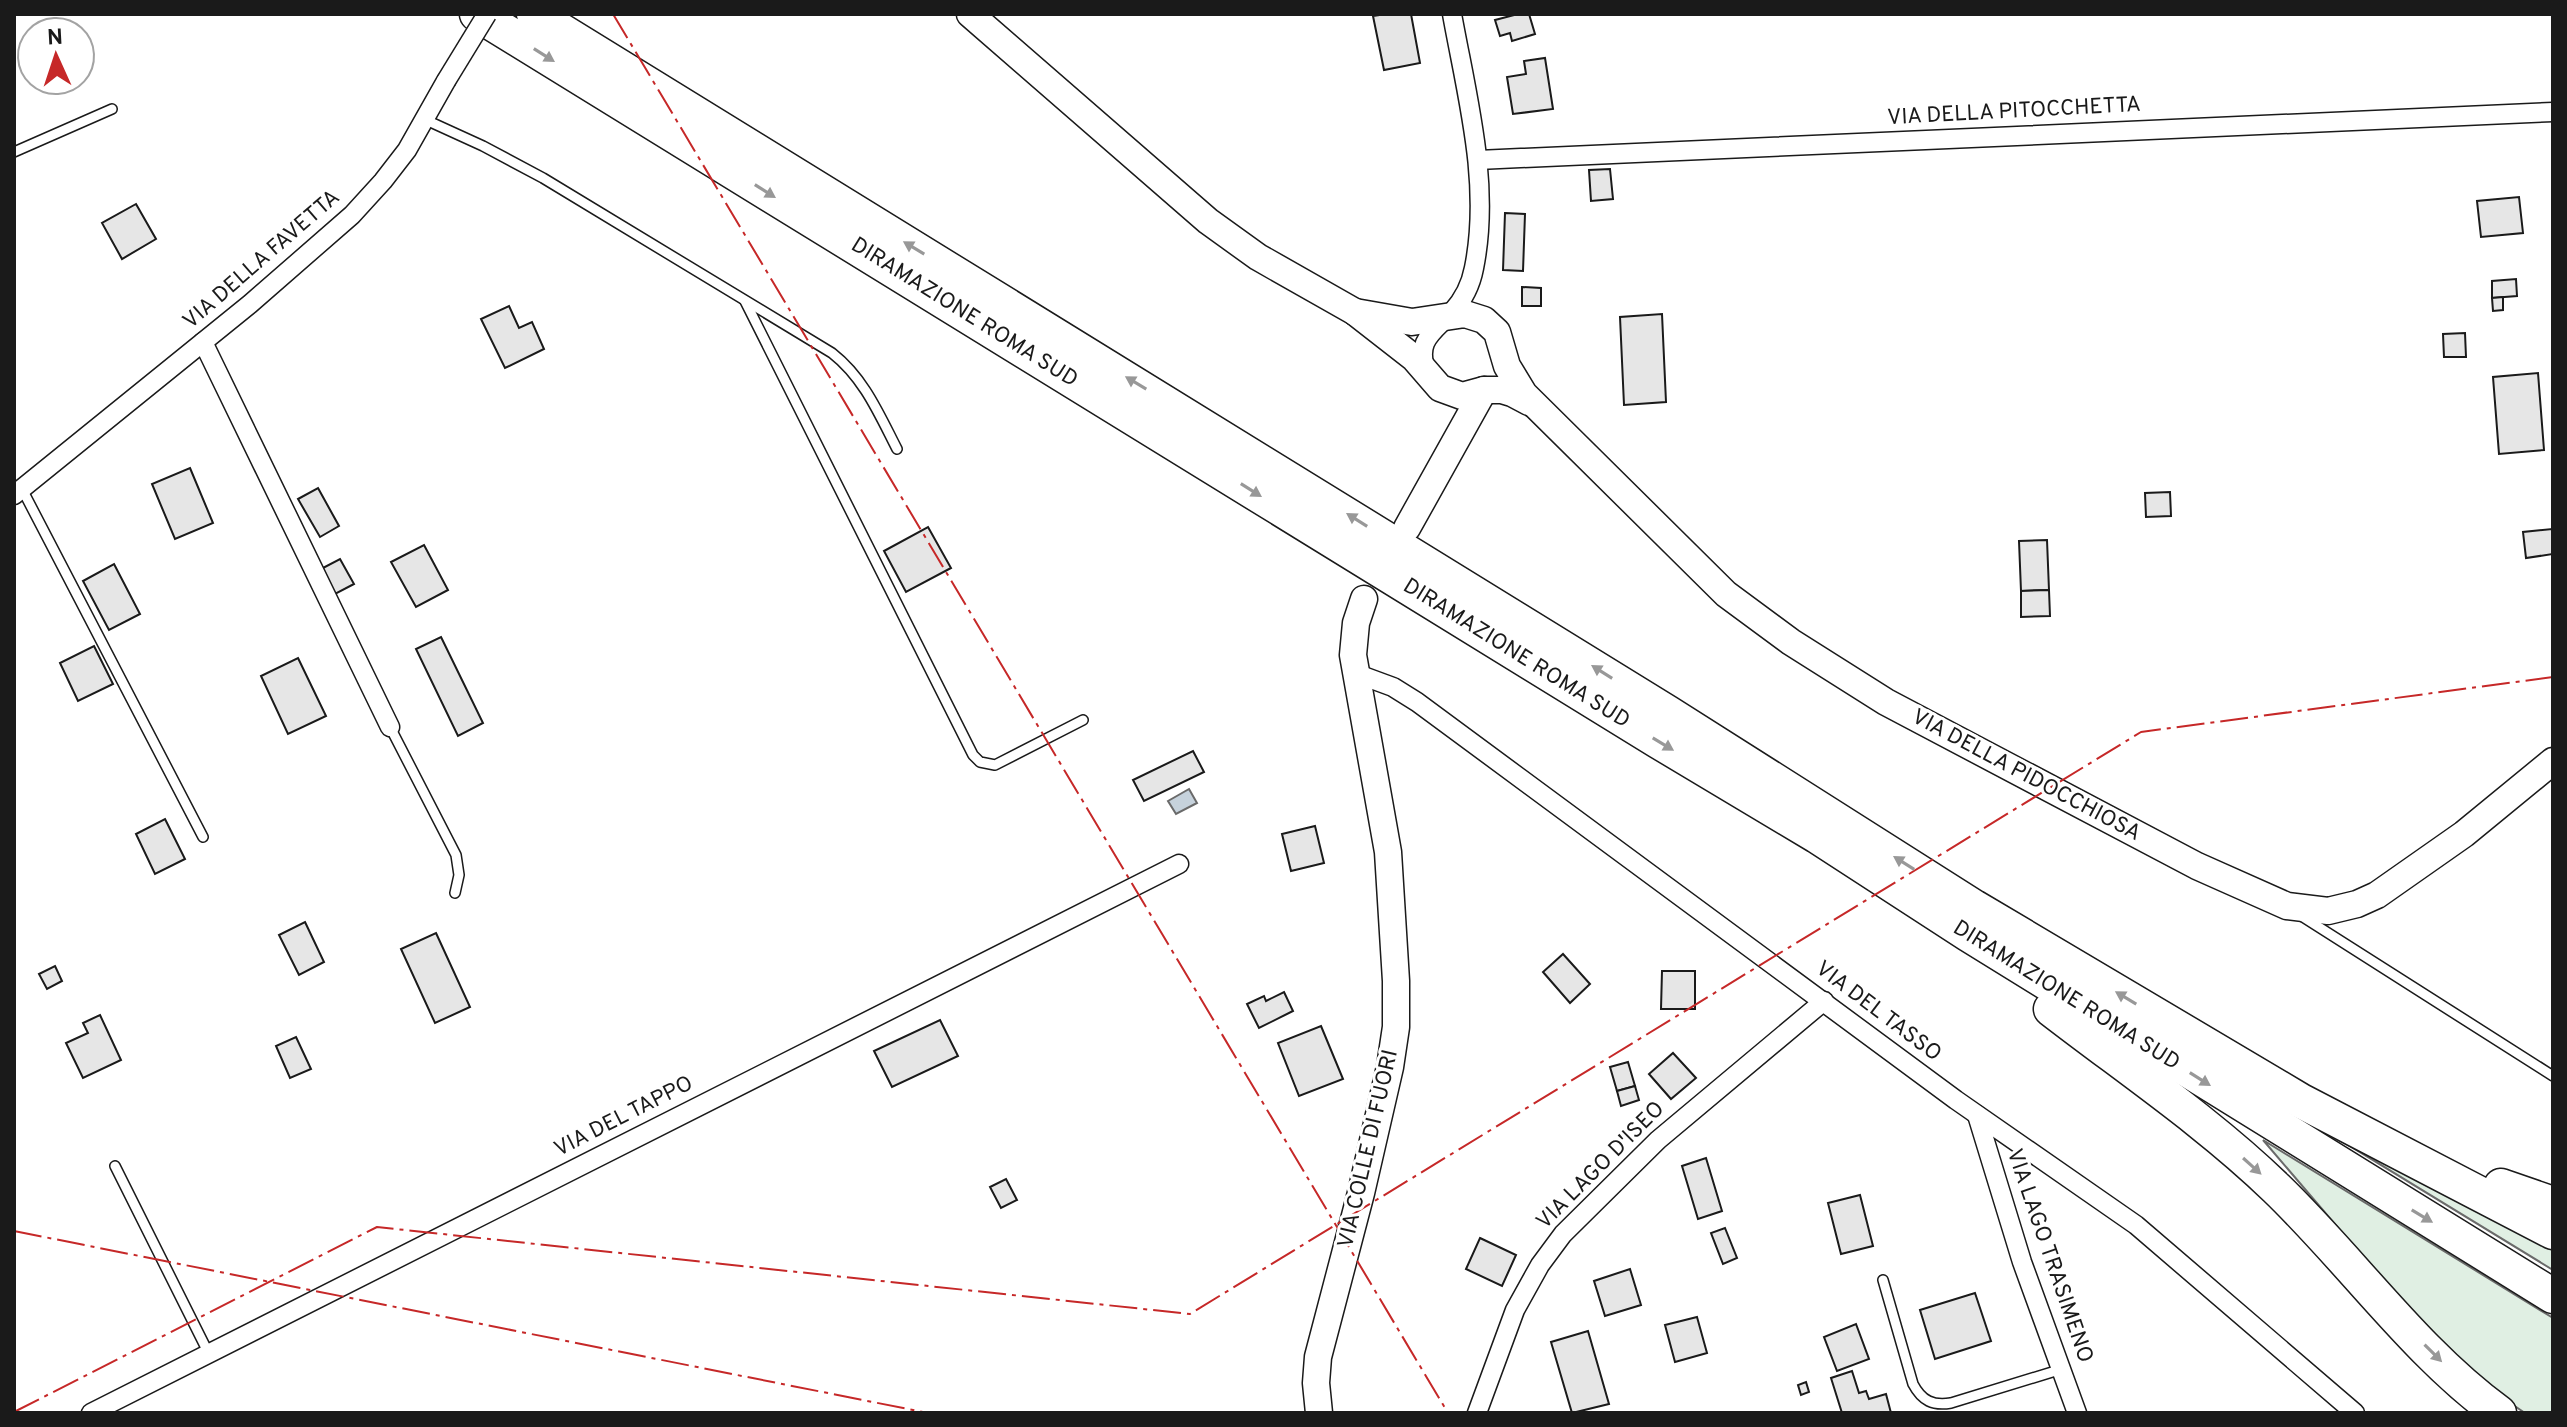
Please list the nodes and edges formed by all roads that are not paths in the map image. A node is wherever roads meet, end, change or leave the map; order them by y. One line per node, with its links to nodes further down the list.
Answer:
1 (477, 14): 34 (highway, DIRAMAZIONE ROMA SUD, one-way to 34)
2 (487, 14): 8 (street, VIA DELLA FAVETTA, bridge)
3 (534, 14): 38 (highway, DIRAMAZIONE ROMA SUD, one-way to 3)
4 (970, 14): 13 (street)
5 (1452, 14): 10 (street)
6 (112, 109): 9 (lane)
7 (2553, 112): 10 (street, VIA DELLA PITOCCHETTA)
8 (426, 120): 12 (lane); 16 (street, VIA DELLA FAVETTA)
9 (14, 152)
10 (1478, 160): 11 (street)
11 (1474, 270): 14 (street); 15 (street)
12 (745, 301): 21 (lane); 27 (lane)
13 (1355, 312): 14 (street); 18 (street)
14 (1445, 319): 15 (street); 18 (street)
15 (1484, 320): 17 (street)
16 (203, 342): 23 (street, VIA DELLA FAVETTA); 28 (street)
17 (1504, 358): 19 (street); 20 (street, VIA DELLA PIDOCCHIOSA)
18 (1434, 382): 19 (street); 22 (street)
19 (1484, 390): 20 (street, VIA DELLA PIDOCCHIOSA); 22 (street)
20 (1544, 414): 33 (street, VIA DELLA PIDOCCHIOSA)
21 (897, 449)
22 (1451, 451): 24 (street)
23 (18, 492): 30 (lane)
24 (1407, 528)
25 (1364, 599): 26 (street, VIA COLLE DI FUORI)
26 (1355, 673): 35 (street, VIA DEL TASSO); 47 (street, VIA COLLE DI FUORI)
27 (1083, 720)
28 (390, 727): 32 (lane)
29 (2553, 761): 33 (street, VIA DELLA PIDOCCHIOSA)
30 (203, 837)
31 (1179, 864): 44 (street, VIA DEL TAPPO)
32 (455, 893)
33 (2287, 906): 36 (lane)
34 (1968, 934): 43 (highway, DIRAMAZIONE ROMA SUD, one-way to 43); 51 (highway, one-way to 51)
35 (1824, 1001): 37 (street, VIA DEL TASSO); 48 (street, VIA LAGO D'ISEO)
36 (2553, 1076)
37 (1977, 1115): 45 (street, VIA LAGO TRASIMENO); 50 (street, VIA DEL TASSO)
38 (2363, 1132): 40 (highway); 41 (highway)
39 (115, 1166): 44 (lane)
40 (2553, 1204)
41 (2553, 1232)
42 (1883, 1280): 45 (lane)
43 (2553, 1296)
44 (209, 1354): 46 (street, VIA DEL TAPPO)
45 (2062, 1369): 49 (street, VIA LAGO TRASIMENO)
46 (91, 1413)
47 (1319, 1413)
48 (1477, 1413)
49 (2077, 1413)
50 (2355, 1413)
51 (2499, 1413)

